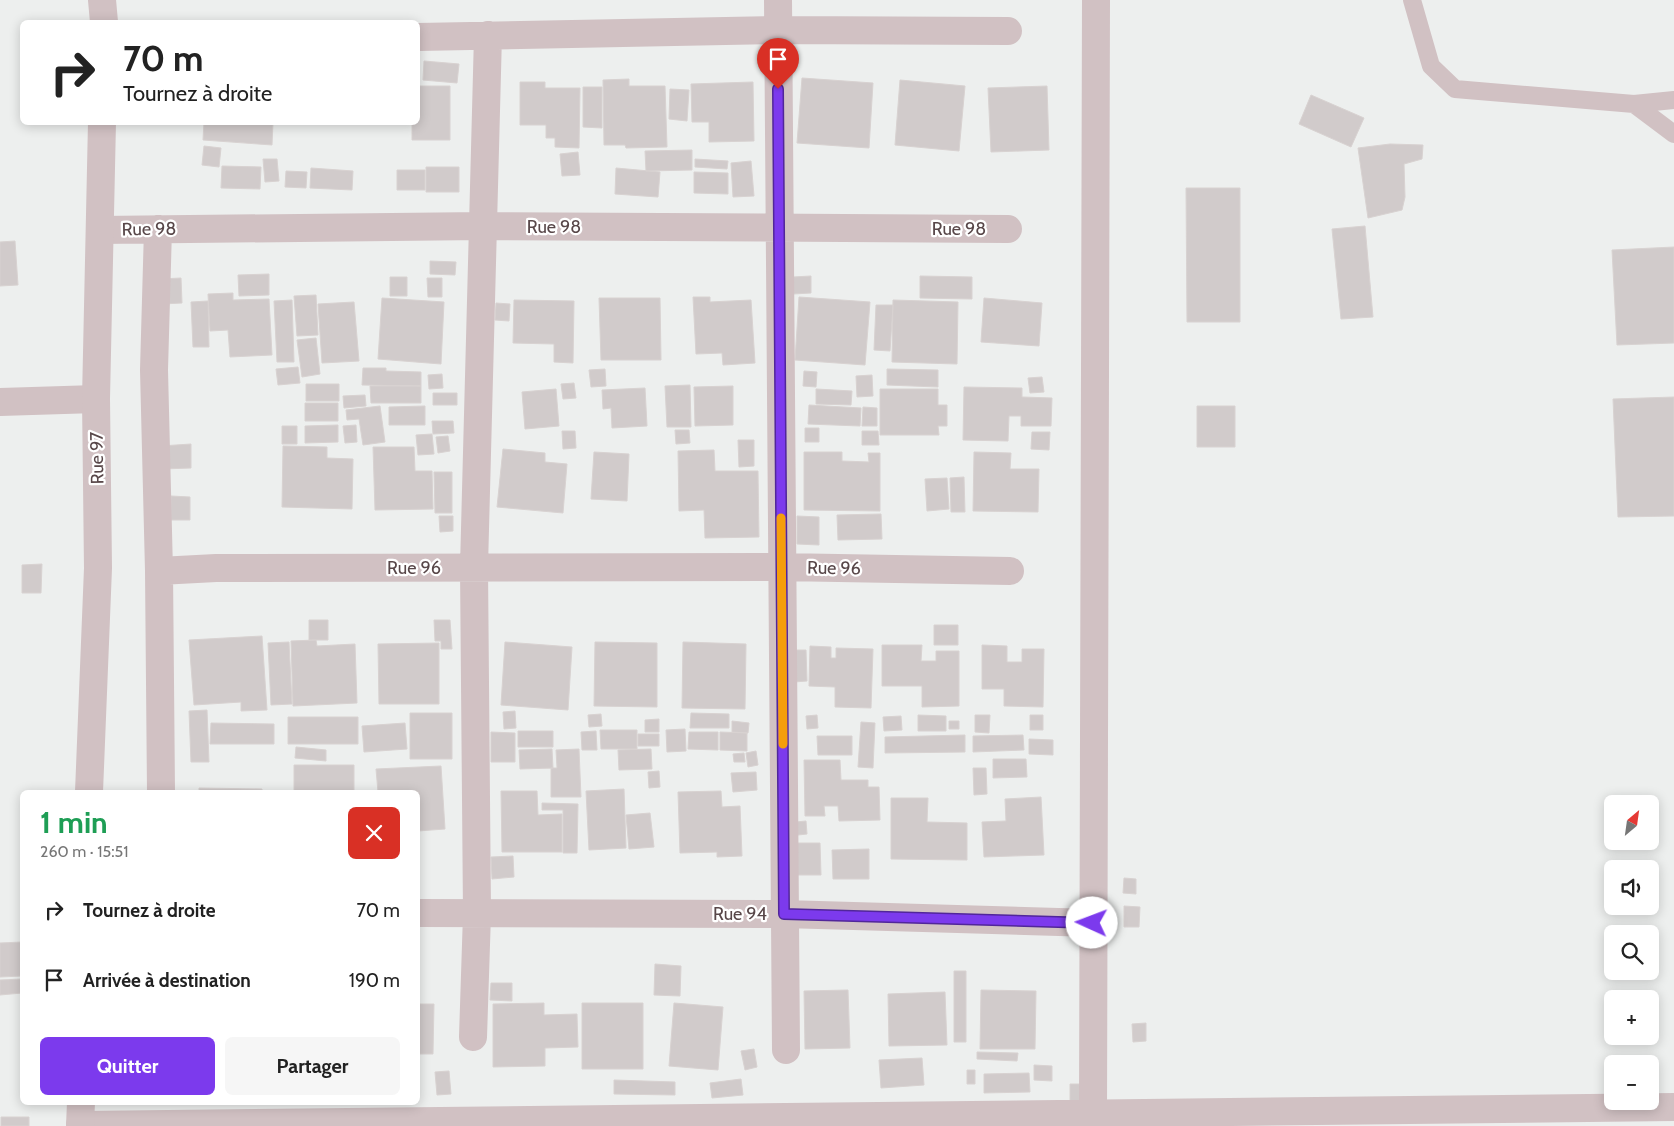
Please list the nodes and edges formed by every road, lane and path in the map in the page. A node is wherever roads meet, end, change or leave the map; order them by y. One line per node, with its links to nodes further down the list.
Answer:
1 (102, 0): 5 (street)
2 (778, 0): 6 (street)
3 (1096, 0): 30 (street)
4 (1412, 0): 11 (lane)
5 (104, 20)
6 (778, 30): 7 (street); 8 (street); 15 (street)
7 (1008, 30)
8 (488, 35): 9 (street); 14 (street)
9 (420, 37)
10 (1674, 100): 11 (lane)
11 (1634, 104): 13 (lane)
12 (102, 125): 18 (street, Rue 97)
13 (1674, 134)
14 (483, 226): 15 (street, Rue 98); 16 (street, Rue 98); 21 (street)
15 (779, 228): 17 (street, Rue 98); 22 (street)
16 (158, 229): 18 (street, Rue 98); 23 (street)
17 (1008, 229)
18 (100, 230): 19 (street, Rue 97)
19 (96, 399): 20 (street); 25 (street, Rue 97)
20 (0, 402)
21 (474, 567): 22 (street, Rue 96); 23 (street, Rue 96); 28 (street)
22 (781, 567): 24 (street, Rue 96); 29 (street)
23 (159, 570): 26 (street)
24 (1010, 571)
25 (89, 790)
26 (161, 790)
27 (420, 913): 28 (street, Rue 94)
28 (477, 914): 29 (street, Rue 94); 31 (street)
29 (784, 914): 30 (street, Rue 94); 32 (street)
30 (1092, 923): 35 (street)
31 (473, 1038)
32 (786, 1050)
33 (1674, 1107): 35 (street)
34 (1674, 1112): 39 (street)
35 (1092, 1113): 37 (street)
36 (81, 1118): 38 (street)
37 (877, 1121): 38 (street)
38 (548, 1123)
39 (1671, 1126)

